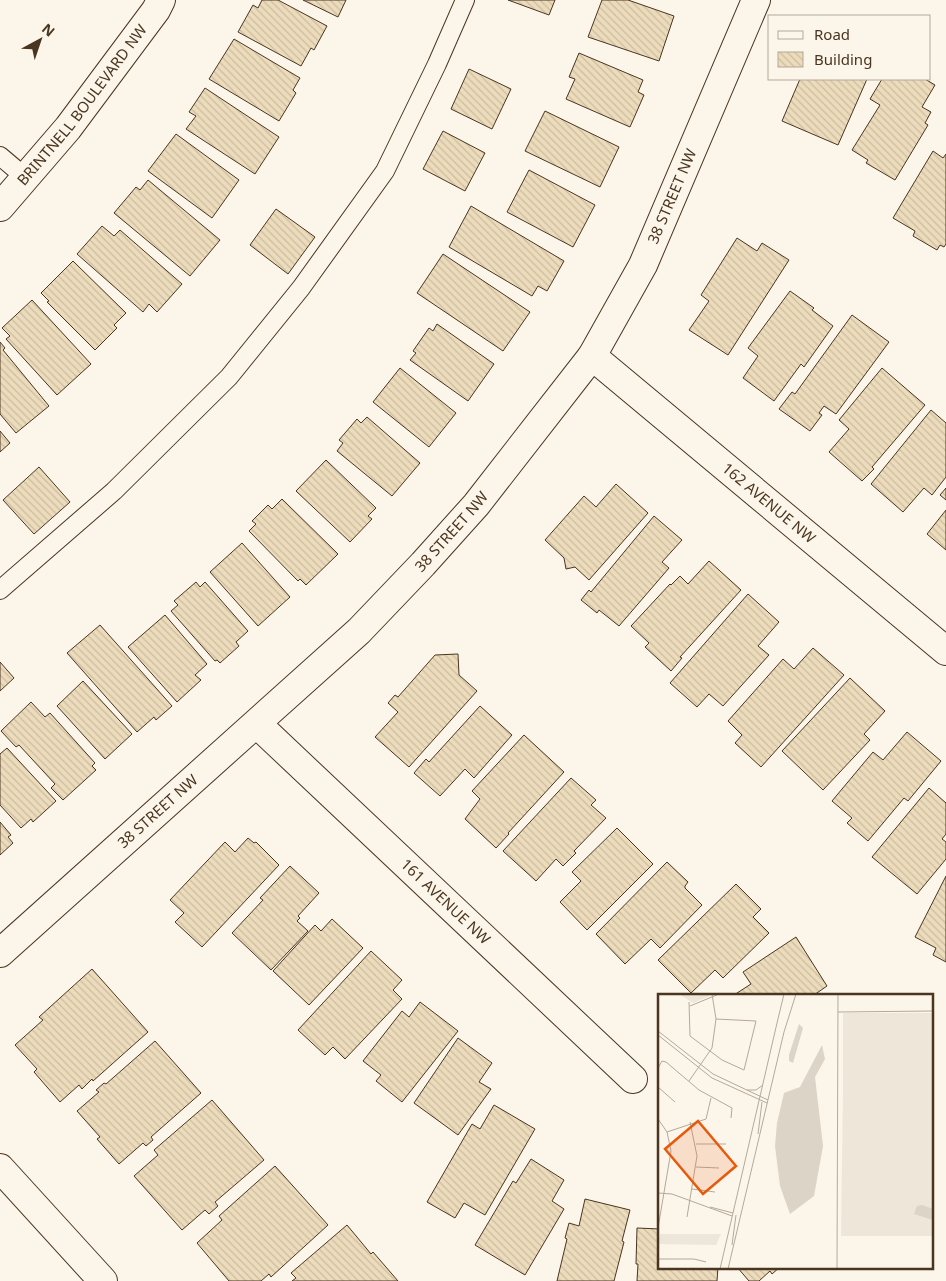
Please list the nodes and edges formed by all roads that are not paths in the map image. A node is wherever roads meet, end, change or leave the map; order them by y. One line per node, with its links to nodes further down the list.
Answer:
1 (161, 0): 5 (street, BRINTNELL BOULEVARD NW)
2 (465, 0): 8 (lane)
3 (756, 0): 7 (street, 38 STREET NW)
4 (0, 156): 5 (lane)
5 (26, 178): 6 (street, BRINTNELL BOULEVARD NW)
6 (0, 207)
7 (592, 356): 9 (street, 162 AVENUE NW); 10 (street, 38 STREET NW)
8 (0, 590)
9 (946, 651)
10 (257, 724): 11 (street, 38 STREET NW); 12 (street, 161 AVENUE NW)
11 (0, 953)
12 (634, 1079)
13 (0, 1168): 14 (street)
14 (104, 1281)

